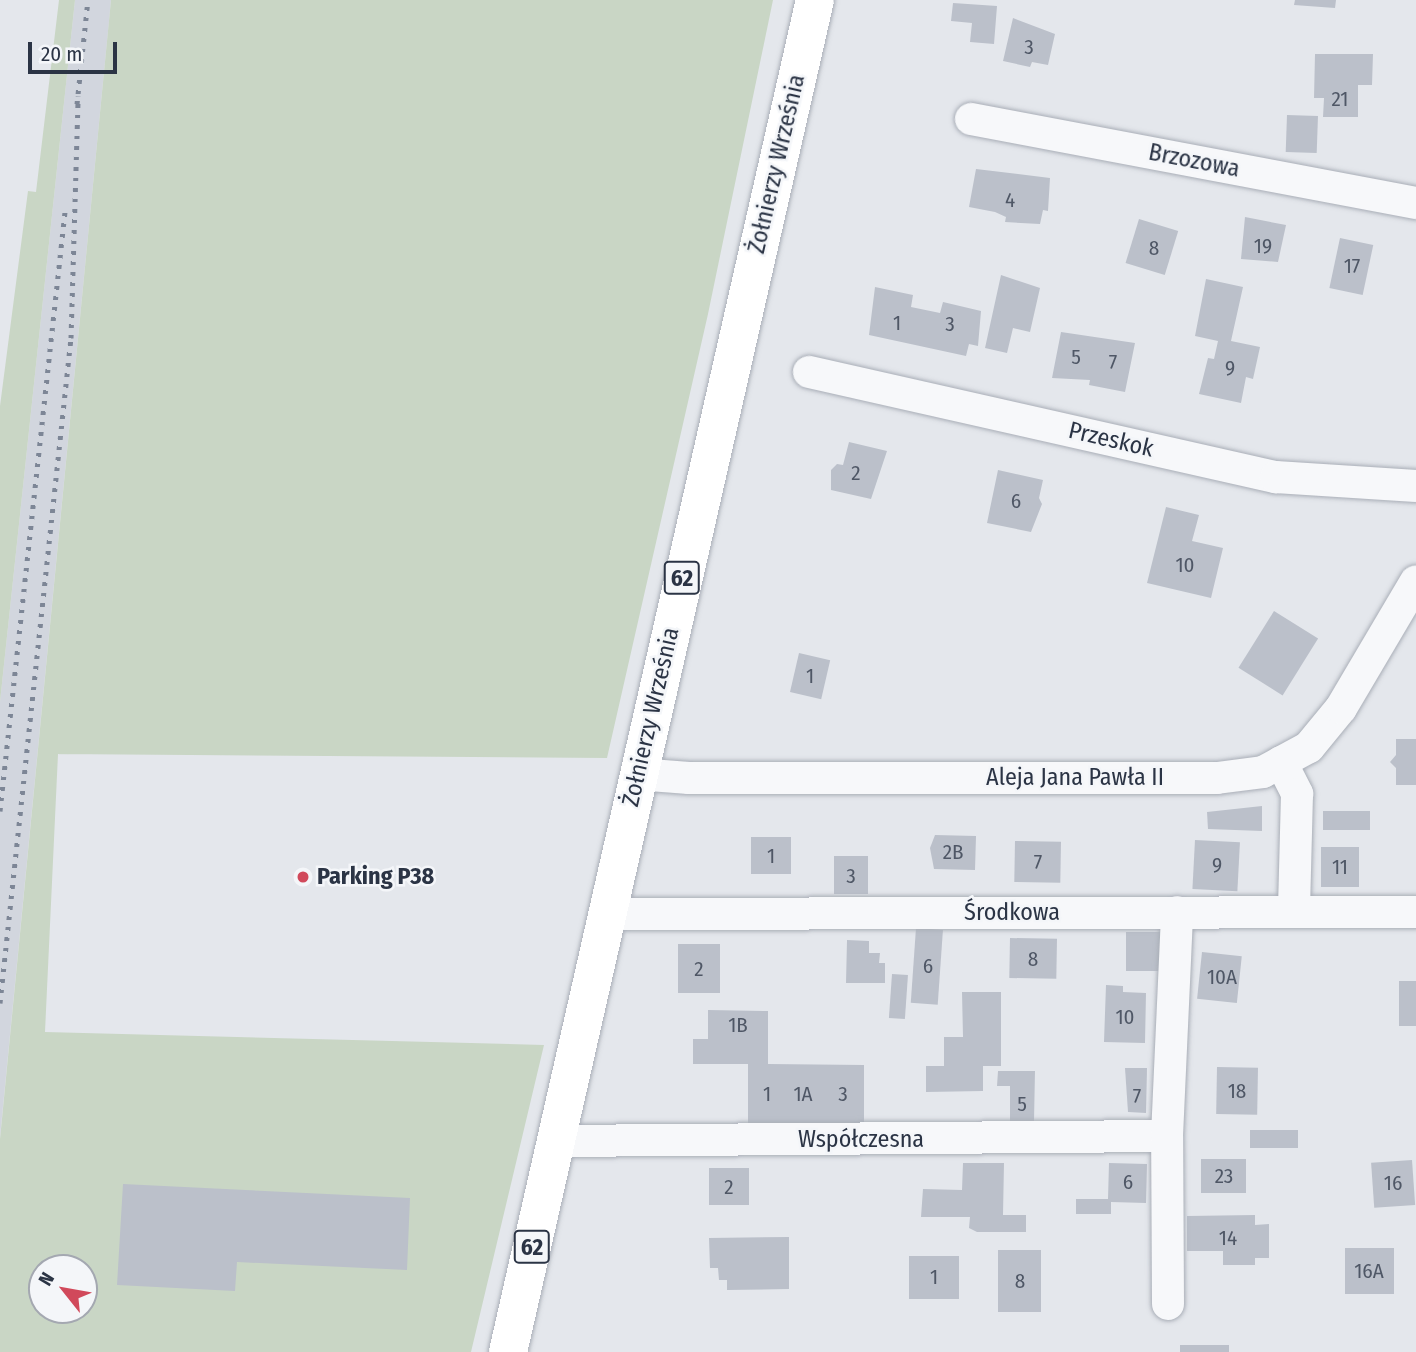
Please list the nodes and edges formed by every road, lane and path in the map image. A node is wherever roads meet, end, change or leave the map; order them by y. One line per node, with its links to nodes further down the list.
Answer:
1 (815, 0): 8 (main road, Żołnierzy Września / 62)
2 (971, 119): 3 (street, Brzozowa)
3 (1416, 203)
4 (809, 372): 5 (street, Przeskok)
5 (1416, 486)
6 (1416, 582): 7 (street, Aleja Jana Pawła II)
7 (1282, 762): 8 (street, Aleja Jana Pawła II); 10 (street)
8 (637, 774): 12 (main road, Żołnierzy Września / 62)
9 (1177, 912): 10 (street, Środkowa); 12 (street, Środkowa); 13 (street)
10 (1294, 912): 11 (street, Środkowa)
11 (1416, 912)
12 (608, 914): 14 (main road, Żołnierzy Września / 62)
13 (1167, 1136): 14 (street, Współczesna); 15 (street)
14 (556, 1141): 16 (main road, Żołnierzy Września / 62)
15 (1168, 1304)
16 (508, 1352)

